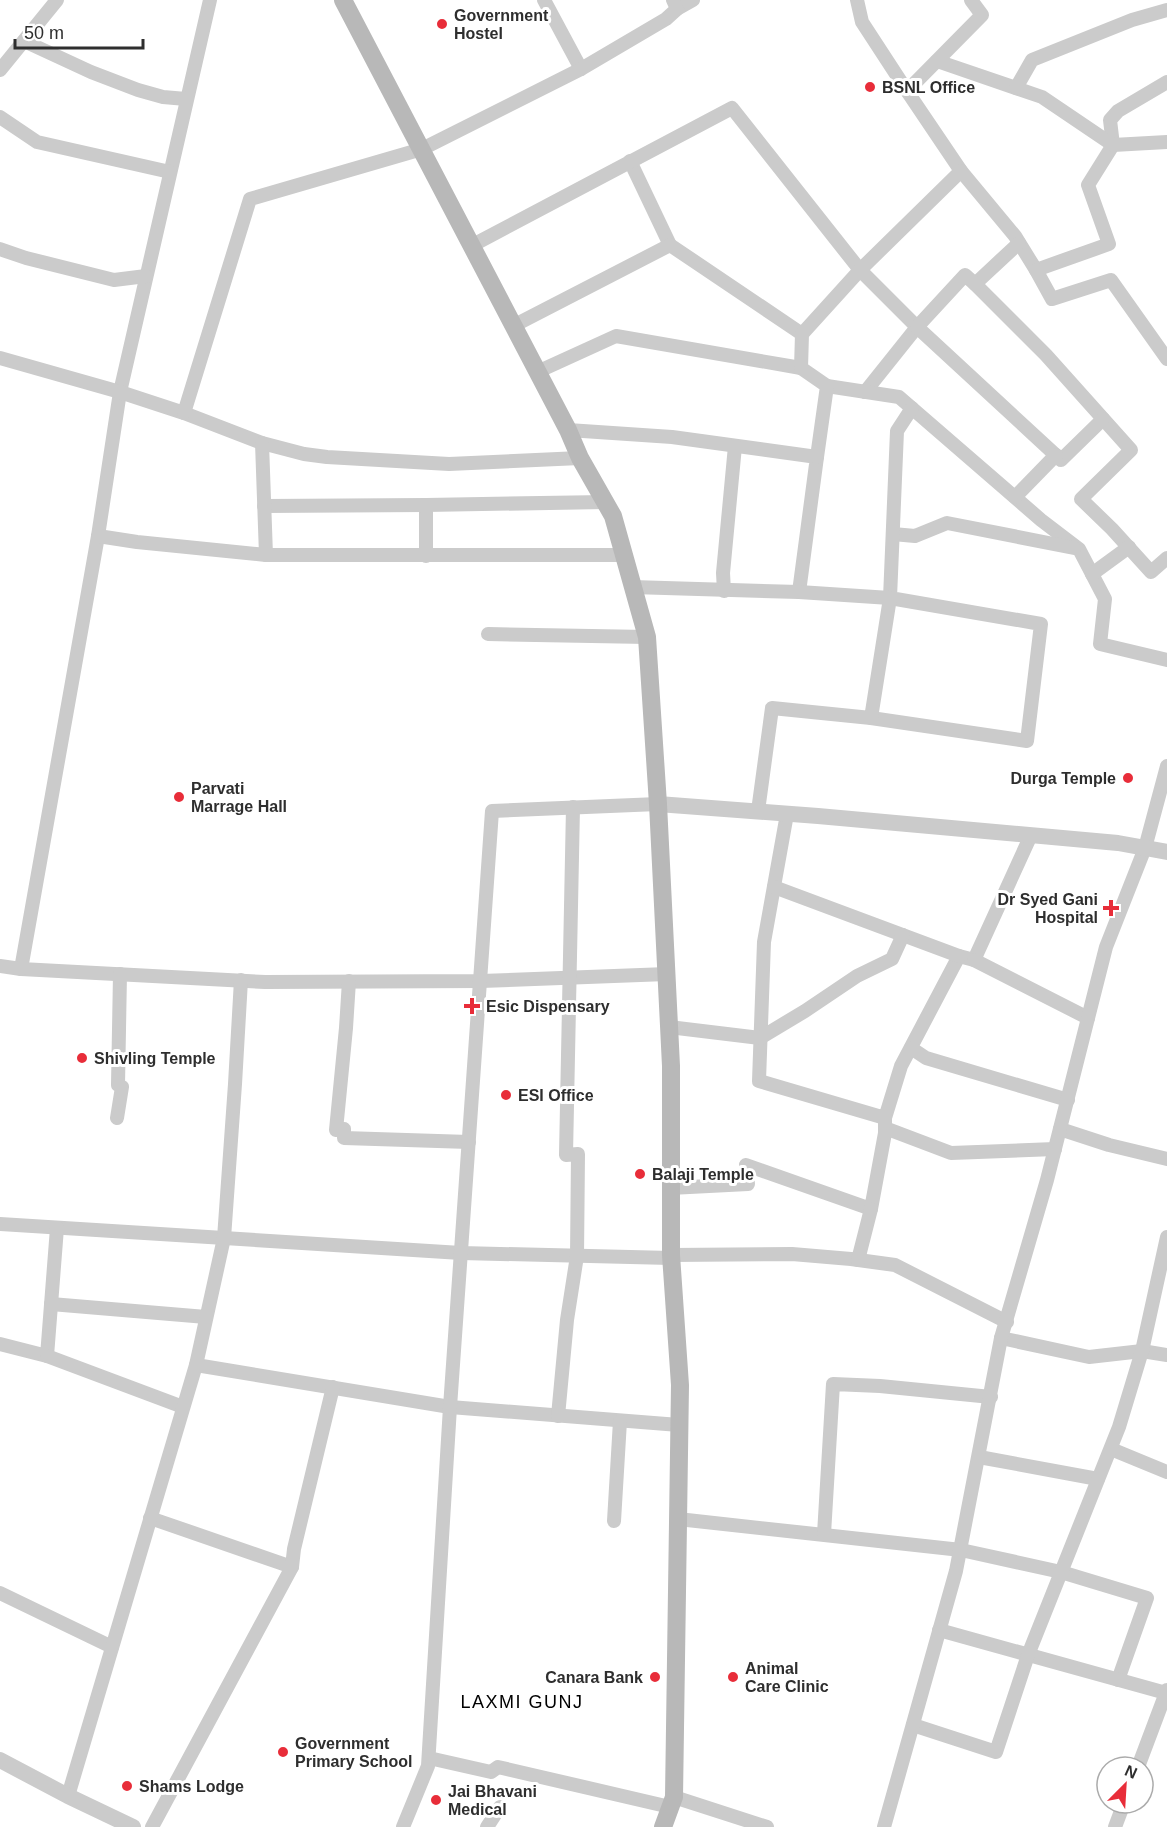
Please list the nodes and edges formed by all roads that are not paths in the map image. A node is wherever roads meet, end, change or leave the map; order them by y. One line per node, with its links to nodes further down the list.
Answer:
1 (57, 0): 10 (street)
2 (210, 0): 17 (street)
3 (343, 0): 21 (main road)
4 (544, 0): 12 (street)
5 (693, 0): 8 (street)
6 (857, 0): 16 (street)
7 (971, 0): 11 (street)
8 (675, 4): 12 (street)
9 (1167, 10): 15 (street)
10 (24, 41): 13 (street); 17 (street)
11 (937, 61): 15 (street); 16 (street)
12 (581, 69): 21 (street)
13 (0, 70)
14 (1167, 82): 20 (street)
15 (1016, 88): 20 (street)
16 (908, 91): 23 (street)
17 (186, 99): 24 (street)
18 (0, 117): 24 (street)
19 (1167, 142): 20 (street)
20 (1113, 145): 30 (street)
21 (423, 149): 27 (main road); 44 (street)
22 (630, 161): 26 (street); 27 (street); 29 (street)
23 (962, 171): 25 (street); 29 (street)
24 (170, 172): 31 (street)
25 (1019, 243): 30 (street); 32 (street)
26 (670, 245): 33 (street); 35 (street)
27 (471, 246): 33 (main road)
28 (0, 249): 31 (street)
29 (860, 270): 34 (street); 35 (street)
30 (1036, 270): 37 (street)
31 (146, 276): 41 (street)
32 (975, 284): 34 (street); 45 (street)
33 (513, 326): 39 (main road)
34 (917, 327): 42 (street); 49 (street)
35 (802, 334): 38 (street)
36 (0, 358): 41 (street)
37 (1167, 359)
38 (801, 368): 39 (street); 40 (street)
39 (537, 372): 46 (main road)
40 (827, 386): 42 (street); 50 (street)
41 (120, 392): 44 (street); 57 (street)
42 (865, 392): 43 (street)
43 (912, 408): 52 (street); 56 (street)
44 (184, 413): 47 (street)
45 (1103, 419): 49 (street); 58 (street)
46 (568, 430): 48 (street); 51 (main road)
47 (262, 443): 51 (street); 55 (street)
48 (735, 446): 50 (street); 66 (street)
49 (1056, 455): 52 (street)
50 (816, 457): 67 (street)
51 (580, 458): 53 (main road)
52 (1015, 497): 59 (street)
53 (605, 502): 54 (street); 61 (main road)
54 (426, 505): 55 (street); 62 (street)
55 (264, 506): 60 (street)
56 (892, 534): 59 (street); 68 (street)
57 (98, 537): 60 (street); 86 (street)
58 (1129, 547): 63 (street); 64 (street)
59 (1079, 549): 64 (street)
60 (266, 555): 62 (street)
61 (623, 555): 62 (street); 65 (main road)
62 (426, 556)
63 (1167, 558)
64 (1092, 574): 71 (street)
65 (632, 587): 66 (street); 70 (main road)
66 (724, 591): 67 (street)
67 (799, 592): 68 (street)
68 (890, 598): 72 (street); 72 (street)
69 (488, 634): 70 (street)
70 (647, 637): 74 (main road)
71 (1167, 660)
72 (871, 718): 76 (street)
73 (1167, 766): 79 (street)
74 (658, 804): 75 (street); 76 (street); 88 (main road)
75 (573, 807): 89 (street); 92 (street)
76 (758, 811): 77 (street)
77 (787, 814): 78 (street); 81 (street)
78 (1031, 835): 79 (street); 84 (street)
79 (1145, 848): 80 (street); 93 (street)
80 (1167, 852)
81 (774, 887): 82 (street); 95 (street)
82 (903, 935): 83 (street); 95 (street)
83 (959, 956): 84 (street); 96 (street)
84 (974, 960): 93 (street)
85 (0, 966): 86 (street)
86 (21, 969): 87 (street)
87 (120, 974): 90 (street); 98 (street)
88 (666, 974): 89 (street); 94 (main road)
89 (570, 978): 92 (street); 111 (street)
90 (241, 980): 91 (street); 109 (street)
91 (349, 981): 92 (street); 101 (street)
92 (481, 981): 101 (street)
93 (1088, 1018): 97 (street)
94 (669, 1026): 95 (street); 104 (main road)
95 (760, 1038): 99 (street)
96 (910, 1048): 97 (street); 99 (street)
97 (1068, 1100): 100 (street)
98 (117, 1118)
99 (885, 1123): 102 (street); 105 (street)
100 (1060, 1129): 102 (street); 103 (street)
101 (469, 1142): 110 (street)
102 (1055, 1149): 116 (street)
103 (1167, 1159)
104 (670, 1188): 105 (street); 112 (main road)
105 (871, 1209): 113 (street)
106 (0, 1224): 107 (street)
107 (57, 1228): 109 (street); 114 (street)
108 (1167, 1237): 119 (street)
109 (224, 1238): 110 (street); 115 (street)
110 (461, 1253): 111 (street); 126 (street)
111 (577, 1256): 112 (street); 127 (street)
112 (671, 1257): 113 (street); 129 (main road)
113 (858, 1260): 116 (street)
114 (51, 1304): 115 (street); 121 (street)
115 (206, 1317): 122 (street)
116 (1007, 1322): 117 (street)
117 (1001, 1338): 119 (street); 124 (street)
118 (0, 1344): 121 (street)
119 (1142, 1351): 120 (street); 130 (street)
120 (1167, 1355)
121 (47, 1356): 125 (street)
122 (196, 1365): 123 (street); 125 (street)
123 (333, 1388): 126 (street); 139 (street)
124 (991, 1397): 131 (street); 137 (street)
125 (183, 1407): 134 (street)
126 (450, 1407): 127 (street); 149 (street)
127 (558, 1416): 128 (street)
128 (620, 1420): 129 (street); 136 (street)
129 (679, 1425): 135 (main road)
130 (1111, 1449): 132 (street); 133 (street)
131 (979, 1457): 133 (street); 138 (street)
132 (1167, 1472)
133 (1098, 1479): 140 (street)
134 (150, 1518): 139 (street); 143 (street)
135 (678, 1520): 137 (street); 152 (main road)
136 (614, 1521)
137 (824, 1534): 138 (street)
138 (961, 1550): 140 (street); 142 (street)
139 (292, 1567): 155 (street)
140 (1061, 1572): 144 (street); 145 (street)
141 (0, 1593): 143 (street)
142 (939, 1630): 144 (street); 147 (street)
143 (112, 1647): 151 (street)
144 (1028, 1654): 145 (street); 147 (street)
145 (1119, 1680): 146 (street)
146 (1167, 1691): 148 (street)
147 (912, 1725): 160 (street)
148 (1143, 1755)
149 (429, 1758): 152 (street); 156 (street)
150 (0, 1760): 151 (street)
151 (68, 1796): 154 (street)
152 (672, 1802): 158 (main road); 159 (street)
153 (500, 1807): 157 (street)
154 (133, 1827)
155 (152, 1827)
156 (403, 1827)
157 (487, 1827)
158 (663, 1827)
159 (767, 1827)
160 (884, 1827)

